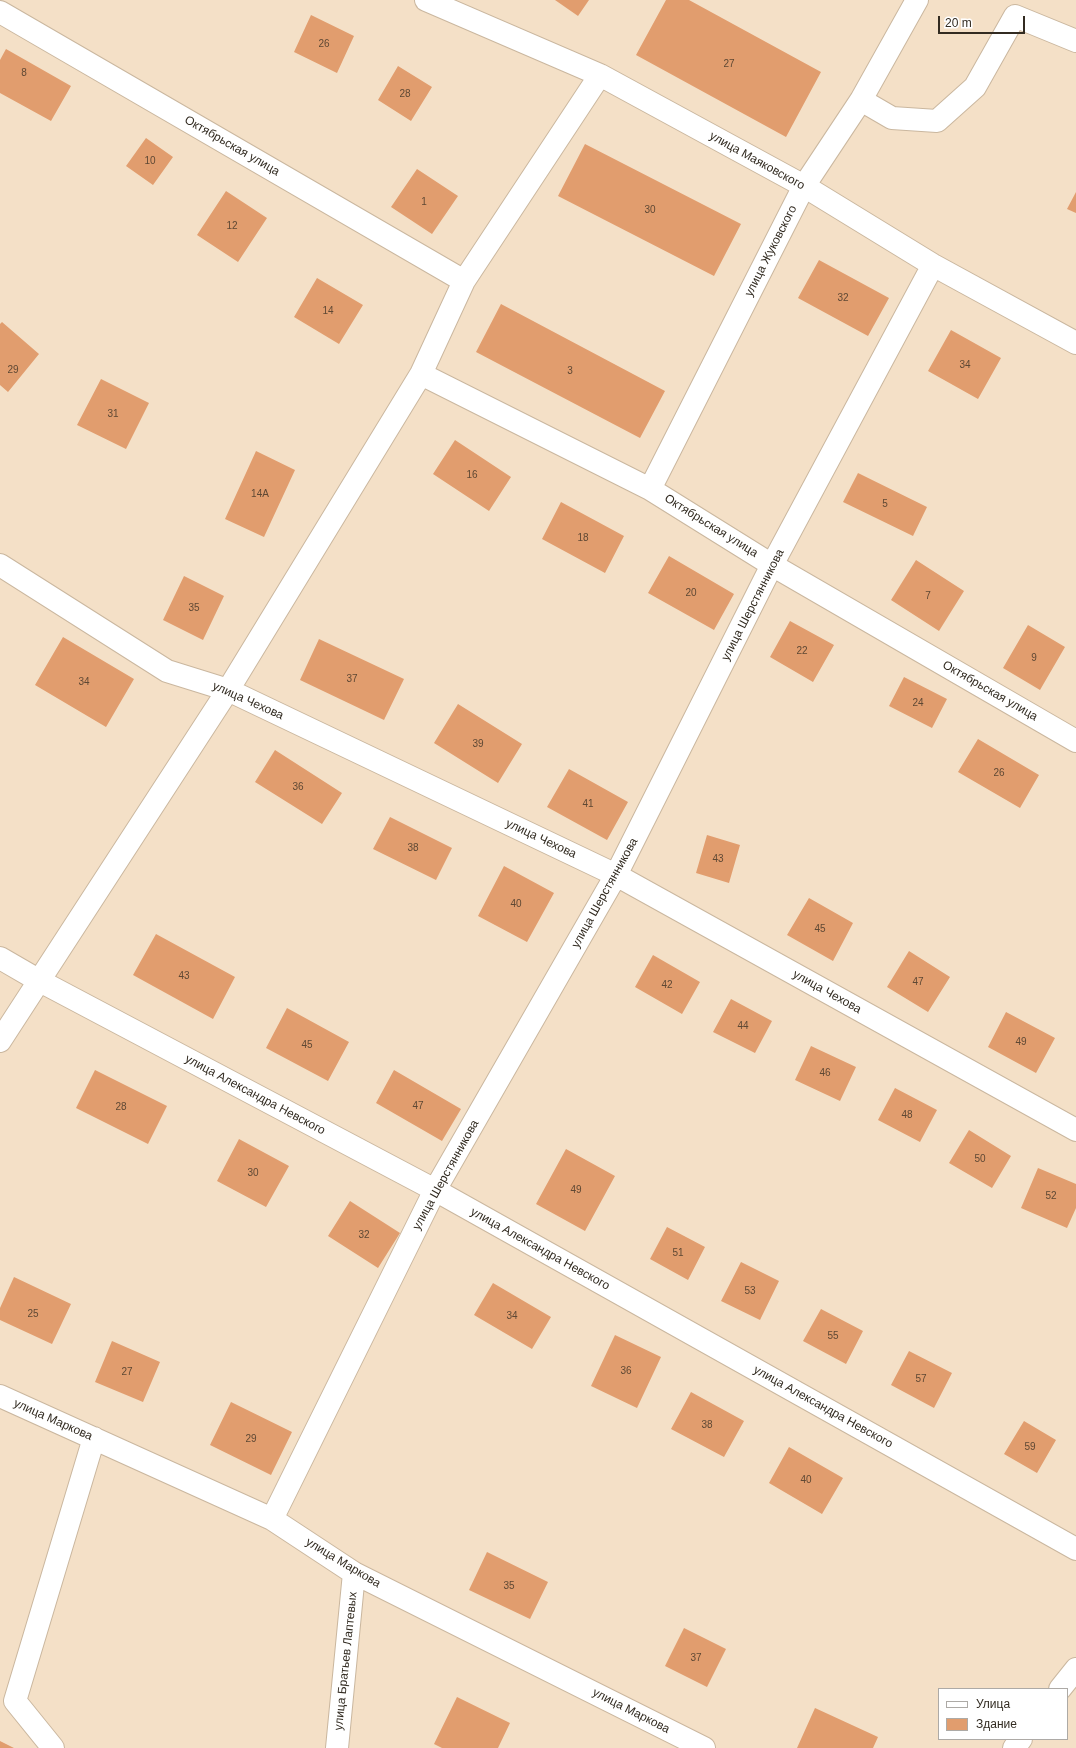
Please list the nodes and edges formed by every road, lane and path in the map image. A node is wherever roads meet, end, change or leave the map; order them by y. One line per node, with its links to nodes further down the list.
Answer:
1 (426, 0): 5 (street, улица Маяковского)
2 (918, 0): 6 (street, улица Жуковского)
3 (0, 12): 9 (street, Октябрьская улица)
4 (1076, 41): 6 (street)
5 (600, 75): 7 (street, улица Маяковского); 9 (street)
6 (861, 100): 7 (street, улица Жуковского)
7 (804, 186): 8 (street, улица Маяковского); 12 (street, улица Жуковского)
8 (932, 264): 10 (street, улица Маяковского); 14 (street, улица Шерстянникова)
9 (464, 280): 11 (street)
10 (1076, 343)
11 (421, 374): 12 (street, Октябрьская улица); 15 (street)
12 (650, 489): 14 (street, Октябрьская улица)
13 (0, 565): 15 (street, улица Чехова)
14 (772, 565): 16 (street, Октябрьская улица); 17 (street, улица Шерстянникова)
15 (228, 690): 17 (street, улица Чехова); 19 (street)
16 (1076, 740)
17 (616, 875): 21 (street, улица Чехова); 22 (street, улица Шерстянникова)
18 (0, 958): 19 (street, улица Александра Невского)
19 (38, 980): 20 (street); 22 (street, улица Александра Невского)
20 (0, 1041)
21 (1076, 1130)
22 (436, 1190): 25 (street, улица Шерстянникова); 26 (street, улица Александра Невского)
23 (0, 1396): 24 (street, улица Маркова)
24 (94, 1438): 25 (street, улица Маркова); 31 (street)
25 (272, 1519): 27 (street, улица Маркова)
26 (1076, 1549)
27 (354, 1573): 32 (street, улица Братьев Лаптевых); 33 (street, улица Маркова)
28 (1076, 1669): 29 (street)
29 (1061, 1688)
30 (1020, 1740): 34 (street)
31 (53, 1748)
32 (337, 1748)
33 (704, 1748)
34 (1014, 1748)

